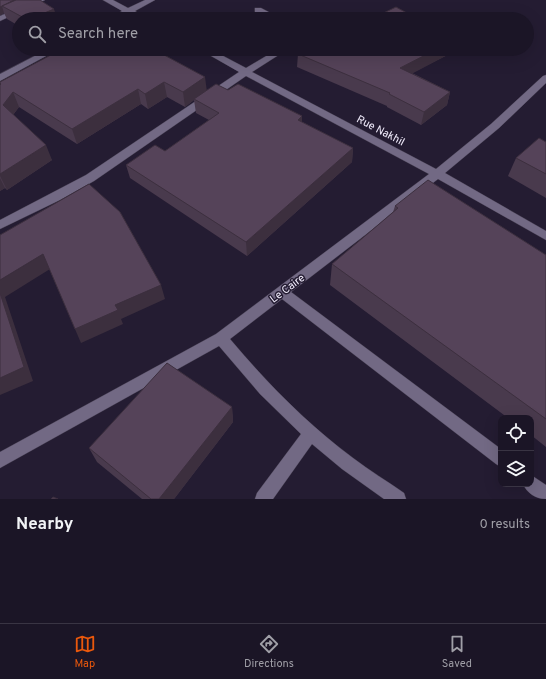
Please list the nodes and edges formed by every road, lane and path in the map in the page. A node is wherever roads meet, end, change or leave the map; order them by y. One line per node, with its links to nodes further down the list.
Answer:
1 (41, 0): 6 (street)
2 (107, 0): 5 (street)
3 (150, 0): 5 (street)
4 (258, 10): 7 (street)
5 (128, 11)
6 (15, 12)
7 (262, 12)
8 (12, 13): 9 (street)
9 (0, 19)
10 (42, 56): 14 (street)
11 (217, 56): 13 (street, Rue Nakhil)
12 (272, 56): 13 (street)
13 (247, 71): 16 (street, Rue Nakhil); 17 (street)
14 (0, 78)
15 (546, 78): 16 (street, Le Caire)
16 (437, 174): 18 (street, Rue Nakhil); 19 (street, Le Caire)
17 (0, 225)
18 (546, 236)
19 (282, 292): 20 (street, Le Caire); 22 (street)
20 (221, 338): 21 (street); 23 (street, Le Caire)
21 (311, 433): 26 (street); 27 (street)
22 (498, 458)
23 (0, 460)
24 (534, 485): 25 (street)
25 (546, 495)
26 (263, 499)
27 (398, 499)

